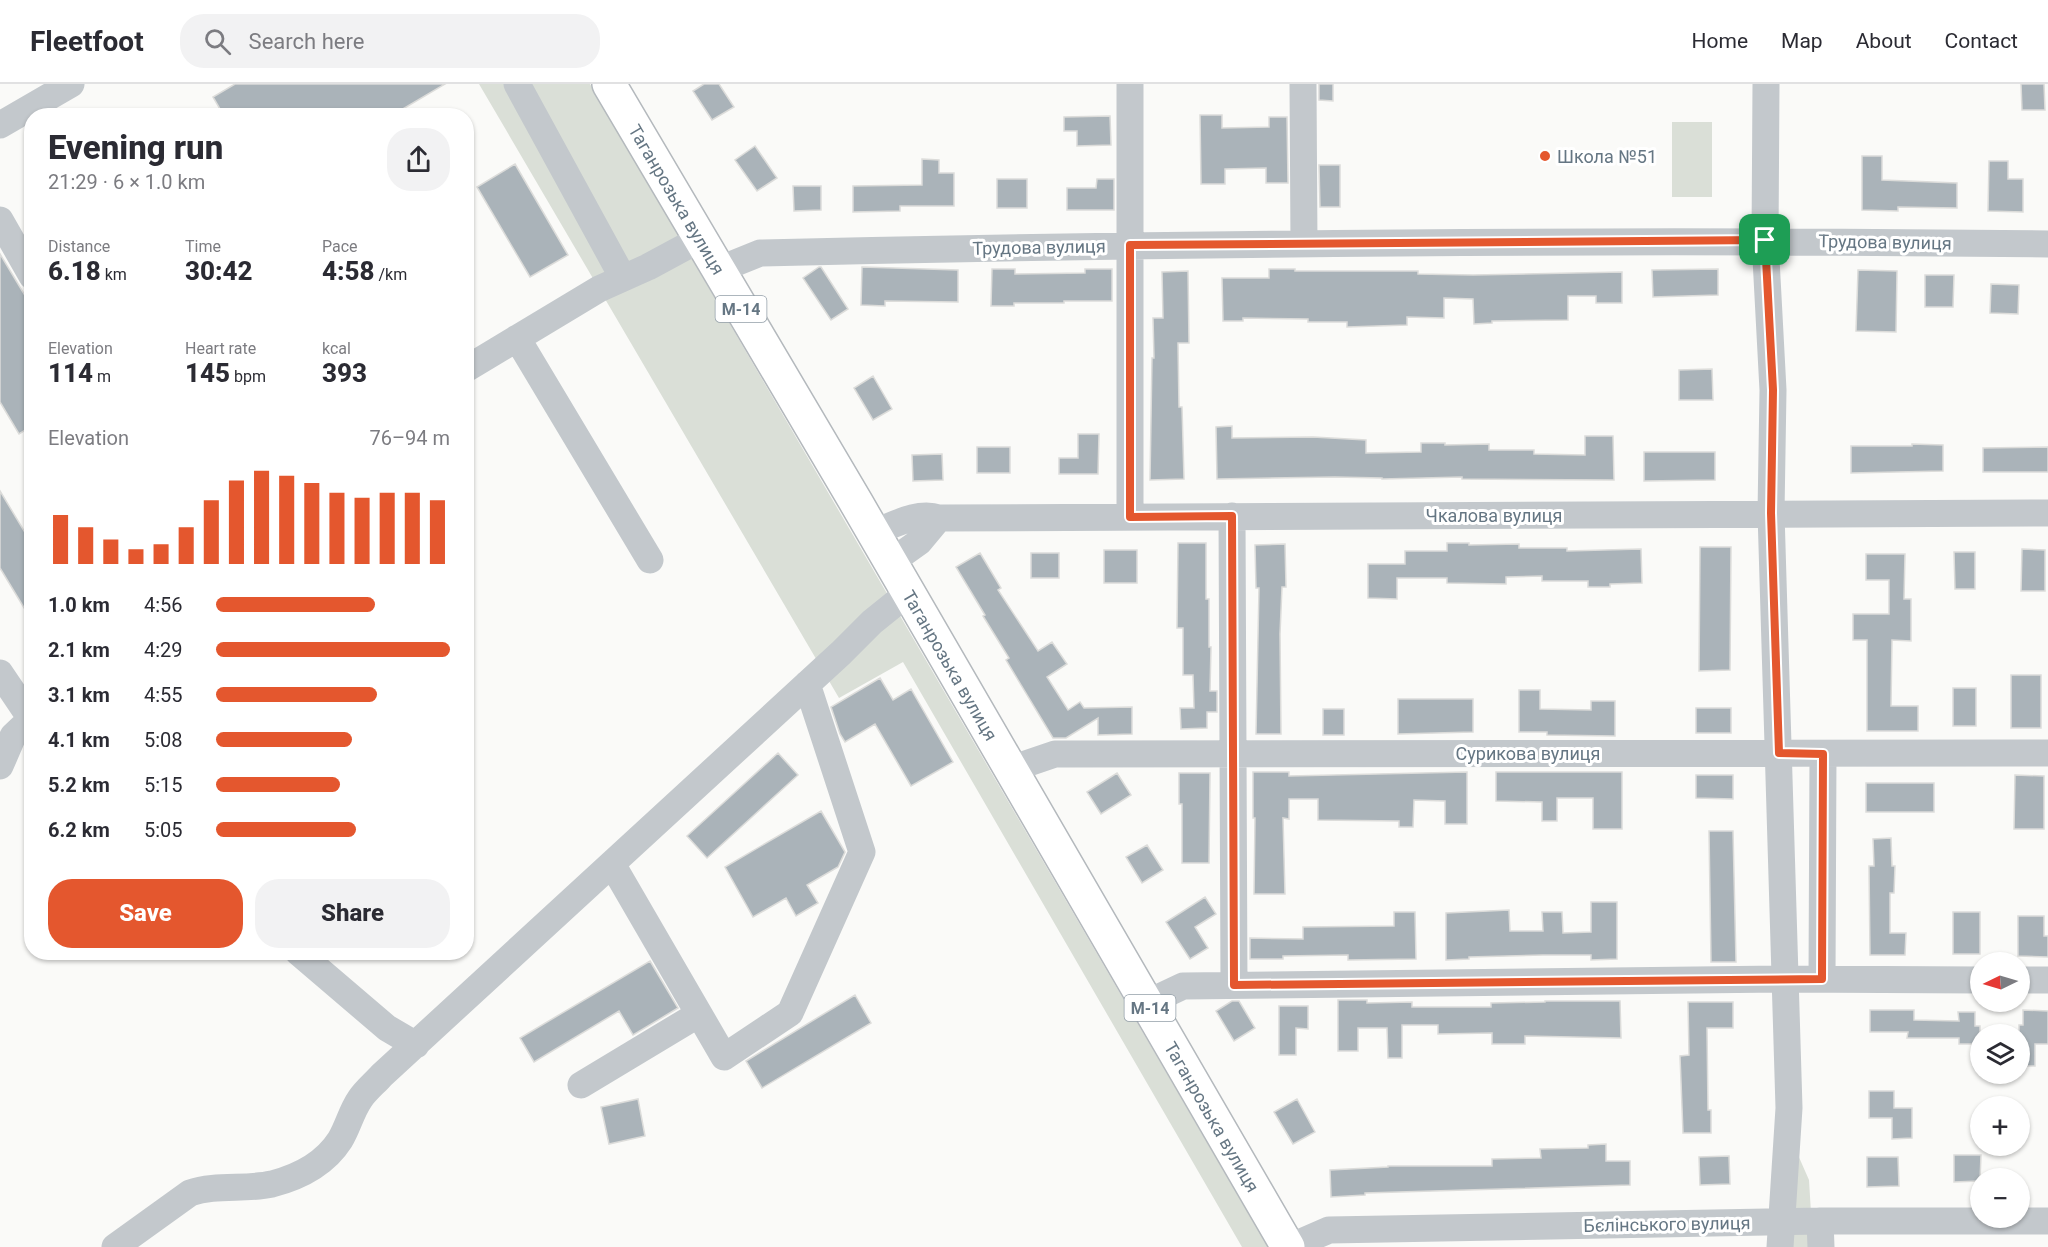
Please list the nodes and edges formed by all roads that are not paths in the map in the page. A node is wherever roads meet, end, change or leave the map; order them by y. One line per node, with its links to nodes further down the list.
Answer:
1 (71, 84): 7 (street)
2 (517, 84): 18 (street)
3 (609, 84): 11 (highway, Таганрозька вулиця / М-14)
4 (1130, 84): 15 (street)
5 (1303, 84): 14 (street)
6 (1766, 84): 12 (street)
7 (29, 108)
8 (24, 111): 9 (street)
9 (0, 125)
10 (0, 220): 16 (street)
11 (700, 239): 17 (highway, Таганрозька вулиця / М-14); 18 (street)
12 (1765, 240): 13 (street, Трудова вулиця); 14 (street, Трудова вулиця); 21 (street)
13 (2048, 243)
14 (1304, 244): 15 (street, Трудова вулиця)
15 (1130, 245): 17 (street, Трудова вулиця); 24 (street)
16 (24, 262)
17 (718, 270): 26 (highway, Таганрозька вулиця / М-14)
18 (623, 278): 19 (street)
19 (517, 338): 20 (street); 27 (street)
20 (474, 364)
21 (1771, 513): 22 (street, Чкалова вулиця); 23 (street, Чкалова вулиця); 34 (street)
22 (2048, 513)
23 (1232, 516): 24 (street, Чкалова вулиця); 33 (street)
24 (1130, 517): 25 (street, Чкалова вулиця)
25 (939, 518): 26 (street, Чкалова вулиця); 28 (street)
26 (873, 533): 28 (highway, Таганрозька вулиця / М-14)
27 (650, 560)
28 (891, 562): 29 (highway, Таганрозька вулиця / М-14)
29 (908, 593): 31 (street); 38 (highway, Таганрозька вулиця / М-14)
30 (0, 673): 32 (street)
31 (807, 684): 39 (street); 48 (street)
32 (22, 711): 37 (street)
33 (1233, 753): 34 (street, Сурикова вулиця); 38 (street, Сурикова вулиця); 46 (street)
34 (1779, 753): 36 (street, Сурикова вулиця); 41 (street)
35 (2048, 753): 36 (street, Сурикова вулиця)
36 (1823, 754): 42 (street)
37 (0, 766)
38 (1011, 769): 47 (highway, Таганрозька вулиця / М-14)
39 (612, 864): 48 (street); 49 (street)
40 (307, 960): 49 (street)
41 (1785, 979): 42 (street); 46 (street); 53 (street)
42 (1822, 979): 43 (street)
43 (1970, 980)
44 (2030, 980): 45 (street)
45 (2048, 980)
46 (1234, 985): 47 (street)
47 (1147, 1003): 55 (highway, Таганрозька вулиця / М-14)
48 (699, 1014): 50 (street)
49 (416, 1045): 54 (street)
50 (581, 1085)
51 (2048, 1221): 52 (street, Бєлінського вулиця)
52 (1820, 1234): 53 (street, Бєлінського вулиця)
53 (1781, 1235): 55 (street, Бєлінського вулиця)
54 (115, 1247)
55 (1289, 1247)

